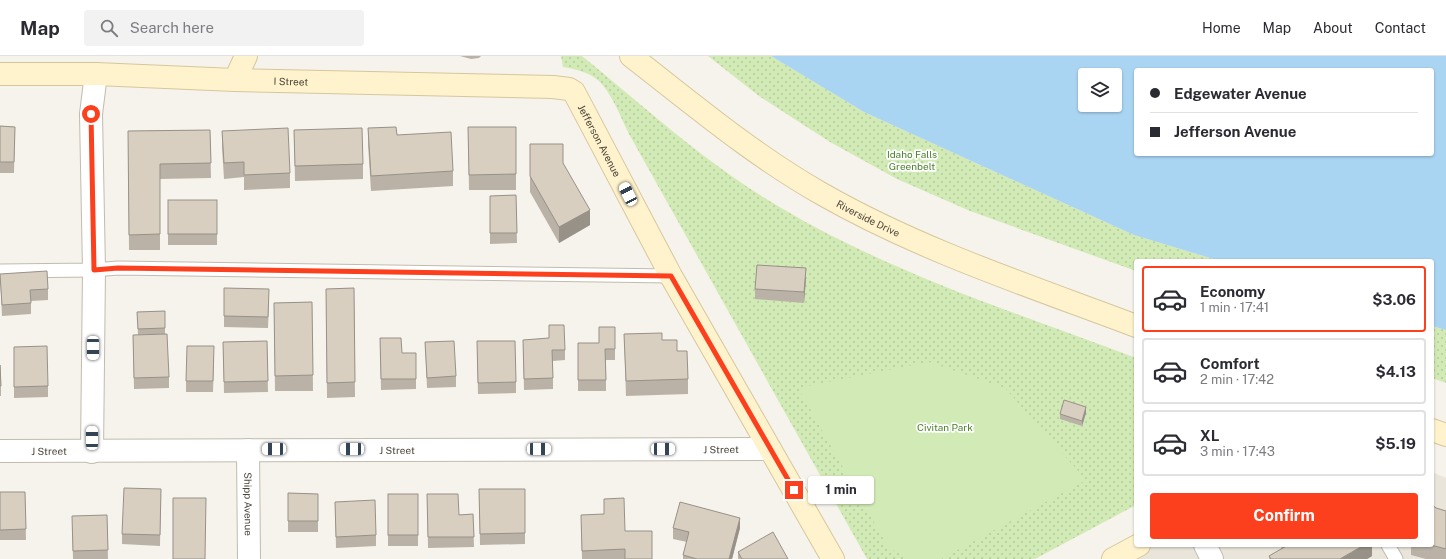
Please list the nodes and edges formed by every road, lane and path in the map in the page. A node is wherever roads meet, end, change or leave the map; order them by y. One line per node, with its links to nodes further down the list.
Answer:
1 (246, 56): 5 (street)
2 (631, 56): 10 (street, Riverside Drive)
3 (0, 74): 4 (street, I Street)
4 (96, 74): 5 (street, I Street); 7 (street)
5 (235, 80): 6 (street, I Street)
6 (579, 98): 9 (street, Jefferson Avenue)
7 (94, 270): 8 (lane); 9 (lane); 16 (street)
8 (0, 271)
9 (671, 276): 13 (street, Jefferson Avenue)
10 (1134, 325)
11 (1434, 431): 12 (street)
12 (1446, 435)
13 (770, 449): 14 (street, J Street); 21 (street, Jefferson Avenue)
14 (248, 450): 16 (street, J Street); 20 (street, Shipp Avenue)
15 (0, 451): 16 (street, J Street)
16 (92, 452)
17 (1135, 547): 22 (street)
18 (1206, 547): 23 (street)
19 (1389, 547): 24 (lane)
20 (249, 559)
21 (833, 559)
22 (1113, 559)
23 (1212, 559)
24 (1396, 559)

